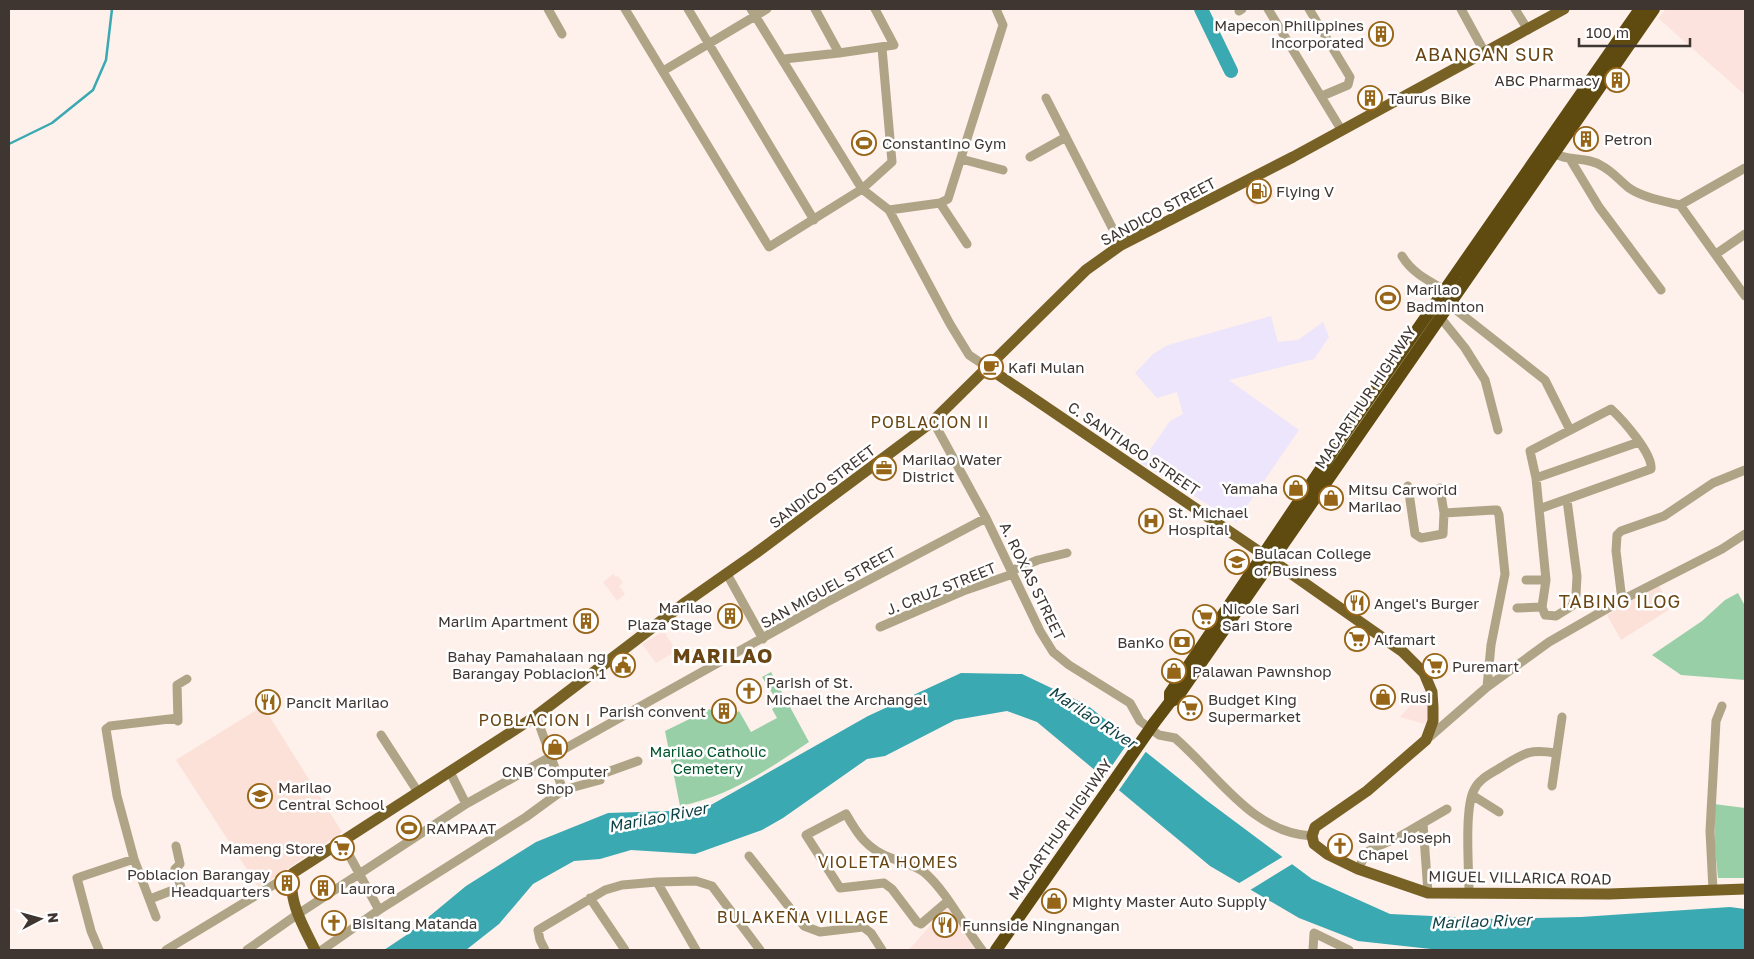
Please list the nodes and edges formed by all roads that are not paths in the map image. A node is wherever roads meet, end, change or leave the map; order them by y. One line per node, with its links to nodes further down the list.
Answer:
1 (548, 9): 17 (street)
2 (625, 9): 23 (street)
3 (688, 9): 18 (street)
4 (767, 9): 15 (street)
5 (815, 9): 21 (street)
6 (875, 9): 19 (street)
7 (996, 9): 30 (street)
8 (1268, 9): 24 (street)
9 (1308, 9): 24 (street)
10 (1461, 9): 20 (street)
11 (1516, 9): 16 (street)
12 (1564, 9): 16 (main road, SANDICO STREET)
13 (1640, 9): 28 (highway, MACARTHUR HIGHWAY)
14 (1654, 9): 28 (highway, MACARTHUR HIGHWAY)
15 (753, 12): 18 (street); 22 (street)
16 (1528, 30): 20 (main road, SANDICO STREET)
17 (562, 34)
18 (710, 44): 23 (street); 38 (street)
19 (882, 48): 21 (street); 34 (street)
20 (1485, 52): 26 (main road, SANDICO STREET)
21 (839, 53): 22 (street)
22 (784, 59): 34 (street)
23 (663, 71): 38 (street)
24 (1322, 96): 26 (street)
25 (1046, 98): 27 (street)
26 (1342, 131): 41 (main road, SANDICO STREET)
27 (1066, 137): 29 (street); 41 (street)
28 (1549, 151): 31 (street); 46 (highway, MACARTHUR HIGHWAY)
29 (1030, 157)
30 (961, 158): 33 (street); 35 (street)
31 (1570, 159): 36 (street); 44 (street)
32 (1745, 168): 36 (street)
33 (1003, 170)
34 (862, 189): 37 (street); 38 (street)
35 (940, 203): 37 (street); 40 (street)
36 (1680, 205): 42 (street)
37 (889, 210): 48 (street)
38 (814, 220)
39 (1745, 234): 42 (street)
40 (967, 244)
41 (1121, 246): 48 (main road, SANDICO STREET)
42 (1716, 254): 45 (street)
43 (1402, 256): 46 (street)
44 (1660, 290)
45 (1745, 296)
46 (1445, 297): 47 (highway, MACARTHUR HIGHWAY); 51 (street); 63 (highway, MACARTHUR HIGHWAY)
47 (1440, 317): 50 (street); 63 (highway, MACARTHUR HIGHWAY)
48 (987, 367): 49 (main road, SANDICO STREET); 63 (main road, C. SANTIAGO STREET)
49 (933, 421): 60 (street, A. ROXAS STREET); 65 (main road, SANDICO STREET)
50 (1498, 430)
51 (1570, 430): 52 (street); 54 (street)
52 (1639, 442): 54 (street); 57 (street)
53 (1745, 470): 68 (street)
54 (1536, 478): 58 (street)
55 (1408, 486): 59 (street)
56 (1440, 488): 59 (street)
57 (1567, 500): 58 (street); 69 (street)
58 (1539, 510): 67 (street)
59 (1444, 513): 74 (street)
60 (986, 518): 64 (street, A. ROXAS STREET); 72 (street, SAN MIGUEL STREET)
61 (1745, 534): 68 (street)
62 (1067, 552): 64 (street, J. CRUZ STREET)
63 (1268, 558): 79 (main road); 122 (highway, MACARTHUR HIGHWAY, bridge)
64 (1012, 573): 71 (street, J. CRUZ STREET); 92 (street, A. ROXAS STREET)
65 (727, 574): 72 (street); 76 (main road, SANDICO STREET)
66 (1526, 580): 67 (street)
67 (1546, 580): 69 (street)
68 (1622, 600): 74 (street)
69 (1542, 607): 70 (street)
70 (1517, 608)
71 (880, 627)
72 (763, 639): 81 (street, SAN MIGUEL STREET)
73 (187, 679): 96 (street)
74 (1487, 687): 79 (street)
75 (1722, 706): 102 (street)
76 (536, 716): 81 (street); 83 (main road, SANDICO STREET)
77 (1562, 716): 80 (street)
78 (381, 735): 86 (street)
79 (1426, 740): 92 (main road)
80 (1556, 754): 84 (street); 87 (street)
81 (552, 756): 85 (street); 88 (street, SAN MIGUEL STREET)
82 (638, 762): 85 (street)
83 (450, 772): 86 (main road, SANDICO STREET); 88 (street)
84 (1552, 786)
85 (563, 790): 108 (street)
86 (418, 792): 93 (main road, SANDICO STREET)
87 (1472, 795): 90 (street); 104 (street)
88 (466, 804): 99 (street, SAN MIGUEL STREET)
89 (1447, 809): 91 (street)
90 (1499, 812)
91 (1423, 823): 97 (street); 103 (street)
92 (1312, 836): 97 (main road, MIGUEL VILLARICA ROAD)
93 (342, 842): 98 (main road, SANDICO STREET); 99 (street)
94 (176, 846): 106 (street)
95 (749, 856): 120 (street)
96 (134, 859): 106 (street); 111 (street)
97 (1358, 869): 103 (main road, MIGUEL VILLARICA ROAD)
98 (294, 873): 109 (main road); 112 (street)
99 (359, 875): 108 (street); 109 (street, SAN MIGUEL STREET)
100 (656, 882): 105 (street); 118 (street); 119 (street)
101 (1745, 889): 102 (main road, MIGUEL VILLARICA ROAD)
102 (1714, 890): 104 (main road, MIGUEL VILLARICA ROAD)
103 (1428, 893): 104 (main road, MIGUEL VILLARICA ROAD)
104 (1469, 893)
105 (590, 898): 116 (street); 117 (street)
106 (150, 899): 110 (street)
107 (948, 901): 107 (street); 121 (street)
108 (379, 910): 115 (street)
109 (298, 914): 113 (street, SAN MIGUEL STREET); 114 (main road)
110 (156, 917)
111 (99, 950)
112 (166, 950)
113 (247, 950)
114 (315, 950)
115 (322, 950)
116 (546, 950)
117 (625, 950)
118 (696, 950)
119 (760, 950)
120 (882, 950)
121 (982, 950)
122 (996, 950)
123 (1313, 950): 124 (street)
124 (1349, 950)

